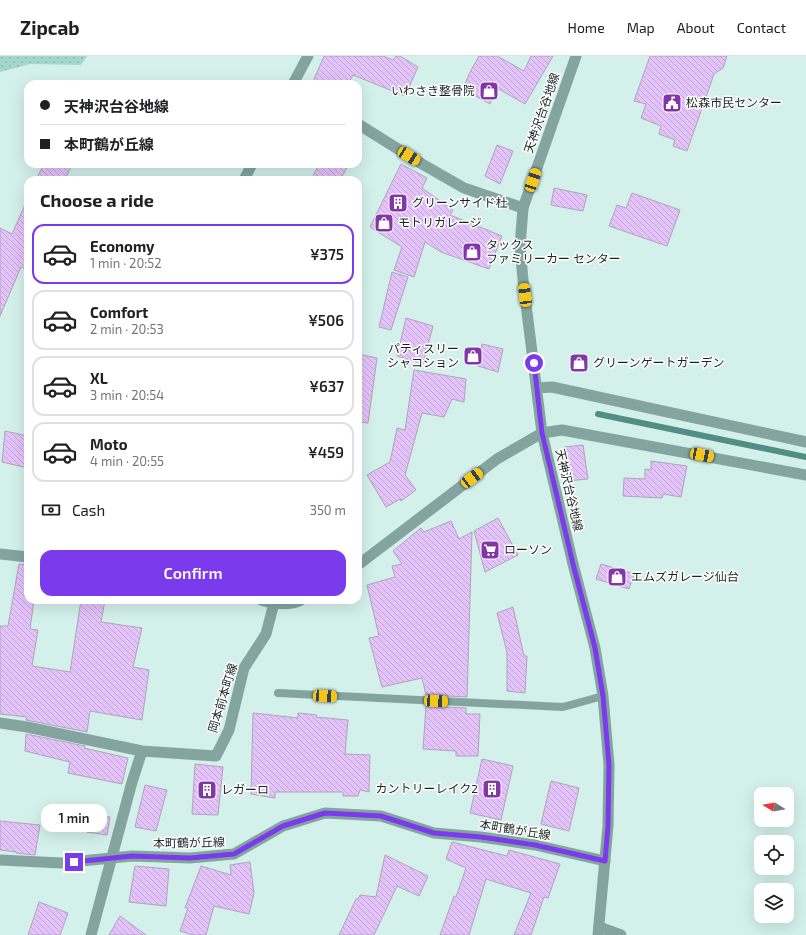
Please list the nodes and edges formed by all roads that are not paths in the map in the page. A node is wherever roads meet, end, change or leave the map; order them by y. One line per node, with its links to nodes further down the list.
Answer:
1 (308, 56): 3 (street)
2 (576, 56): 5 (street, 天神沢台谷地線)
3 (296, 80)
4 (362, 126): 5 (street)
5 (523, 208): 6 (street, 天神沢台谷地線)
6 (537, 388): 7 (street, 天神沢台谷地線); 8 (street)
7 (542, 433): 9 (street); 12 (street); 15 (street, 天神沢台谷地線)
8 (806, 442)
9 (806, 475)
10 (0, 554): 11 (street)
11 (24, 557)
12 (362, 562)
13 (274, 604): 17 (street, 岡本前本町線)
14 (278, 693): 15 (lane)
15 (603, 696): 20 (street, 天神沢台谷地線)
16 (0, 723): 17 (street)
17 (142, 751): 18 (street)
18 (111, 858): 19 (street, 本町鶴が丘線); 20 (street, 本町鶴が丘線); 22 (street)
19 (0, 860)
20 (605, 861): 21 (street, 天神沢台谷地線)
21 (598, 931): 23 (street)
22 (91, 935)
23 (621, 935)

